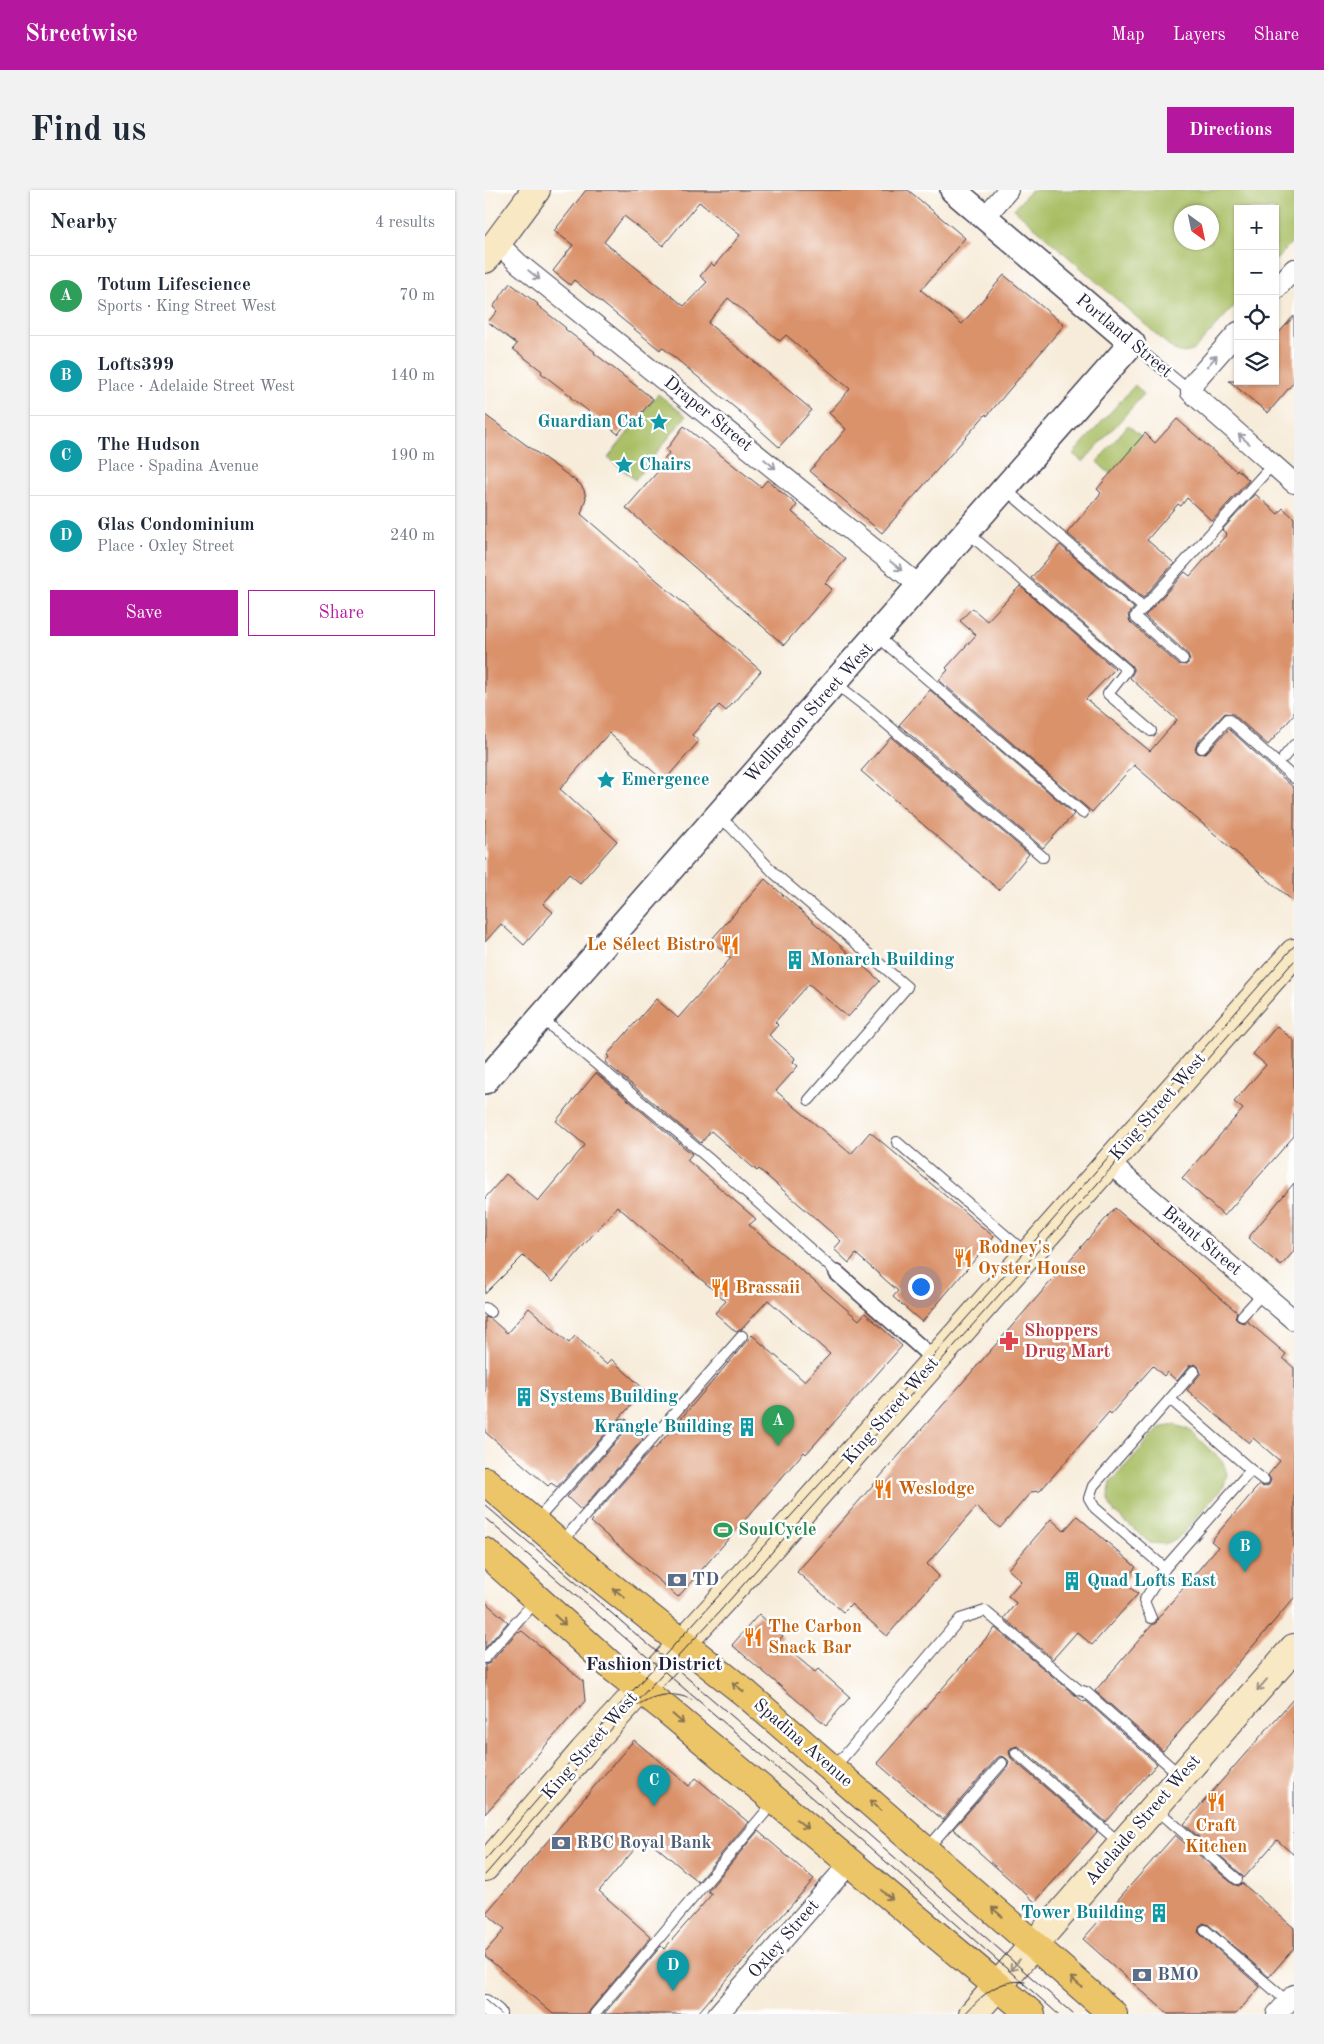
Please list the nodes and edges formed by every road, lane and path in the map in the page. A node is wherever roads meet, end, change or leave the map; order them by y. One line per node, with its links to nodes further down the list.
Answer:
1 (536, 190): 5 (main road)
2 (953, 190): 4 (street, Portland Street)
3 (1008, 190): 4 (street)
4 (985, 217): 9 (street, Portland Street)
5 (491, 251): 15 (street, Draper Street, one-way to 15)
6 (1294, 269): 7 (street)
7 (1279, 286)
8 (1234, 337): 10 (street, one-way to 8)
9 (1132, 343): 10 (lane, Portland Street); 13 (street, Wellington Street West)
10 (1191, 392): 11 (street, Portland Street, one-way to 10)
11 (1273, 464): 12 (street, Portland Street); 16 (lane)
12 (1294, 483)
13 (1005, 489): 14 (street, Wellington Street West); 16 (lane)
14 (967, 532): 15 (street, Wellington Street West); 20 (lane)
15 (920, 586): 17 (street, Wellington Street West)
16 (1144, 608): 18 (lane)
17 (877, 636): 19 (street, Wellington Street West); 25 (lane)
18 (1183, 659)
19 (834, 682): 26 (street, Wellington Street West); 27 (lane)
20 (1151, 731)
21 (1294, 745): 23 (lane)
22 (1202, 748): 24 (lane)
23 (1284, 757)
24 (1294, 778)
25 (1083, 813)
26 (717, 817): 29 (street, Wellington Street West); 31 (lane)
27 (1043, 857)
28 (1294, 953): 33 (main road, King Street West)
29 (540, 1017): 30 (street, Wellington Street West); 35 (lane)
30 (485, 1081)
31 (809, 1100)
32 (897, 1142): 34 (lane)
33 (1109, 1163): 34 (main road, King Street West); 36 (street, Brant Street)
34 (1028, 1255): 40 (main road, King Street West)
35 (837, 1273): 40 (street)
36 (1263, 1293): 37 (lane); 38 (street, Brant Street)
37 (1242, 1316)
38 (1294, 1320)
39 (742, 1336): 48 (lane)
40 (935, 1360): 53 (main road, King Street West)
41 (1194, 1371): 42 (lane)
42 (1170, 1399): 44 (lane); 50 (lane)
43 (623, 1424): 47 (lane)
44 (1251, 1470): 45 (lane); 50 (lane)
45 (1264, 1480)
46 (485, 1481): 47 (main road, Spadina Avenue)
47 (534, 1523): 48 (main road, Spadina Avenue)
48 (559, 1544): 53 (main road, Spadina Avenue, one-way to 48)
49 (485, 1552): 51 (main road)
50 (1165, 1568): 52 (lane)
51 (537, 1599): 55 (lane); 56 (main road, one-way to 56)
52 (1151, 1618)
53 (682, 1644): 56 (main road, King Street West); 59 (main road, Spadina Avenue, one-way to 53)
54 (1294, 1648): 60 (main road, Adelaide Street West, one-way to 60)
55 (485, 1658)
56 (639, 1689): 61 (main road, one-way to 61); 66 (main road, King Street West)
57 (1016, 1753): 63 (lane)
58 (1002, 1763): 64 (lane)
59 (833, 1768): 60 (lane); 64 (main road, Spadina Avenue, one-way to 59)
60 (1182, 1776): 62 (main road, Adelaide Street West)
61 (775, 1801): 65 (main road, one-way to 65); 74 (lane)
62 (1155, 1807): 63 (main road, Adelaide Street West); 67 (lane)
63 (1122, 1844): 69 (main road, Adelaide Street West)
64 (926, 1850): 69 (main road, Spadina Avenue, one-way to 64)
65 (850, 1863): 70 (main road, one-way to 70); 75 (street, Oxley Street)
66 (485, 1867)
67 (1237, 1879)
68 (1205, 1930): 71 (lane)
69 (1033, 1945): 70 (main road, Adelaide Street West, one-way to 70); 78 (main road, Spadina Avenue, one-way to 69)
70 (997, 1986): 76 (main road, Adelaide Street West); 77 (main road)
71 (1288, 2002)
72 (485, 2005): 73 (street)
73 (496, 2014)
74 (595, 2014)
75 (718, 2014)
76 (973, 2014)
77 (1031, 2014)
78 (1113, 2014)

